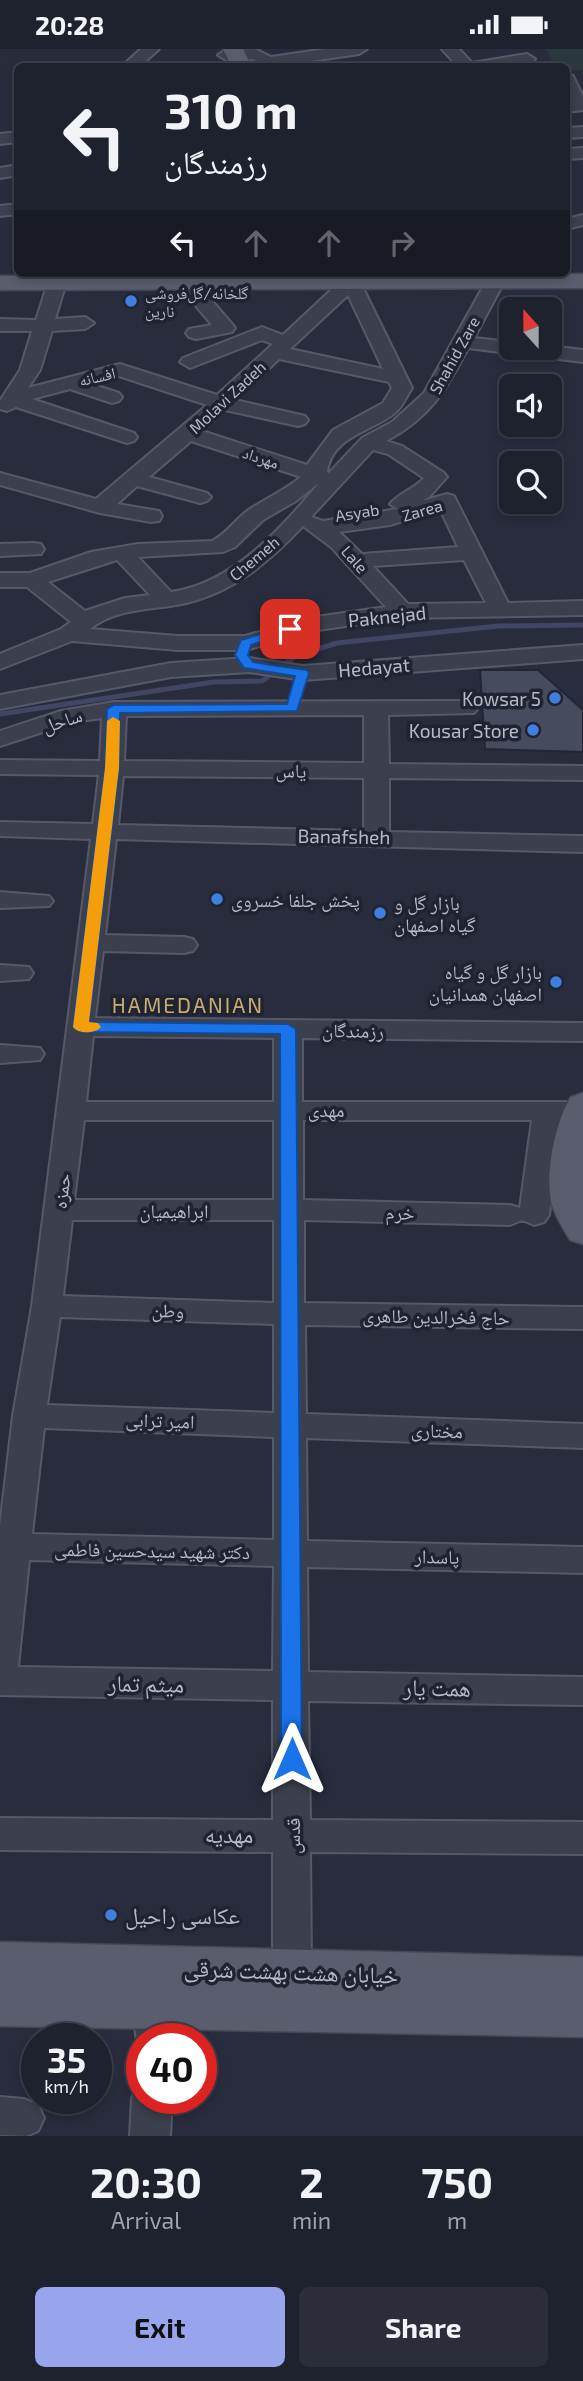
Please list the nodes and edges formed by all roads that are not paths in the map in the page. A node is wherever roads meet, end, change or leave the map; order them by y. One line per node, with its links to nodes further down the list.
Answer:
1 (151, 49): 6 (street)
2 (359, 49): 4 (street)
3 (450, 49): 7 (street)
4 (231, 59)
5 (527, 59): 8 (street)
6 (133, 63)
7 (463, 63)
8 (500, 63)
9 (570, 85): 10 (street)
10 (578, 108)
11 (583, 281): 14 (main road)
12 (185, 282): 13 (main road); 16 (main road); 20 (street)
13 (351, 282): 14 (main road); 23 (street, Molavi Zadeh); 30 (street)
14 (495, 282): 21 (street, Shahid Zare)
15 (0, 283): 16 (main road)
16 (57, 283): 19 (street)
17 (85, 323): 19 (street)
18 (0, 324): 19 (street)
19 (44, 326): 32 (street)
20 (196, 333)
21 (462, 342): 22 (street); 35 (street, Shahid Zare)
22 (499, 346)
23 (280, 347): 27 (street); 30 (street); 34 (street, Molavi Zadeh)
24 (562, 354): 25 (street)
25 (583, 356)
26 (143, 360): 29 (street)
27 (190, 362)
28 (54, 367): 32 (street)
29 (120, 370): 31 (street, افسانه); 34 (street, افسانه)
30 (397, 378): 43 (street)
31 (69, 383): 32 (street, افسانه); 33 (street)
32 (12, 392): 38 (street)
33 (112, 397)
34 (221, 403): 36 (street, افسانه); 37 (street, Molavi Zadeh)
35 (408, 418): 39 (street, Shahid Zare); 42 (street, Zarea)
36 (298, 420)
37 (188, 433): 41 (street, مهرداد); 45 (street, Molavi Zadeh)
38 (127, 437)
39 (369, 442): 42 (street, Zarea); 43 (street, Chemeh)
40 (277, 444): 41 (street)
41 (258, 456): 43 (street, مهرداد)
42 (437, 477): 49 (street, Asyab)
43 (325, 478): 49 (street, Chemeh); 52 (street)
44 (0, 479): 47 (street)
45 (134, 479): 46 (street); 47 (street, Molavi Zadeh)
46 (200, 497)
47 (100, 507): 48 (street)
48 (151, 516)
49 (310, 522): 53 (street, Zarea); 54 (street, Lale); 59 (street, Chemeh)
50 (33, 549): 51 (street)
51 (0, 550)
52 (121, 553): 56 (street); 59 (street)
53 (472, 553): 54 (street); 61 (street, Zarea)
54 (357, 561): 57 (street, Lale)
55 (0, 580): 56 (street)
56 (32, 580): 63 (street)
57 (375, 581): 58 (street); 62 (street, Lale)
58 (351, 587)
59 (166, 599): 63 (street, Chemeh)
60 (583, 608): 61 (street, Paknejad)
61 (501, 610): 62 (street, Paknejad)
62 (402, 611): 66 (street, Paknejad)
63 (76, 628): 65 (street); 66 (street, Paknejad)
64 (583, 652): 67 (street, Hedayat)
65 (3, 658)
66 (252, 659): 67 (street, Hedayat); 68 (street, Hedayat)
67 (299, 673): 69 (street)
68 (0, 702)
69 (293, 708): 70 (street, ساحل); 72 (street, ساحل)
70 (376, 708): 71 (street, ساحل); 76 (street)
71 (466, 708)
72 (114, 709): 73 (street, ساحل); 75 (street, حمزه)
73 (0, 739)
74 (0, 767): 75 (street, یاس)
75 (112, 768): 76 (street, یاس); 79 (street, حمزه)
76 (377, 772): 77 (street, یاس); 80 (street)
77 (583, 772)
78 (0, 829): 79 (street, Banafsheh)
79 (104, 831): 80 (street, Banafsheh); 84 (street, حمزه)
80 (377, 837): 81 (street, Banafsheh)
81 (583, 845)
82 (0, 900): 83 (street)
83 (40, 901)
84 (91, 943): 85 (street); 86 (street, حمزه)
85 (184, 945)
86 (81, 1027): 87 (street, رزمندگان); 93 (street, حمزه)
87 (288, 1029): 88 (street, رزمندگان); 91 (street, قدس)
88 (583, 1032)
89 (0, 1053): 90 (street)
90 (30, 1054)
91 (289, 1109): 92 (street, مهدی); 93 (street, مهدی); 95 (street, قدس)
92 (570, 1109): 95 (street, خرم); 96 (main road)
93 (71, 1111): 94 (street, حمزه)
94 (58, 1210): 95 (street, ابراهیمیان); 97 (street, حمزه)
95 (289, 1210): 98 (street, قدس)
96 (583, 1231)
97 (47, 1306): 98 (street, وطن); 100 (street, حمزه)
98 (289, 1314): 99 (street, حاج فخرالدین طاهری); 101 (street, قدس)
99 (583, 1318)
100 (29, 1416): 101 (street, امیر ترابی); 103 (street, حمزه)
101 (290, 1425): 102 (street, مختاری); 104 (street, قدس)
102 (583, 1436)
103 (14, 1547): 104 (street, دکتر شهید سیدحسین فاطمی); 106 (street, حمزه)
104 (291, 1553): 105 (street, پاسدار); 108 (street, قدس)
105 (583, 1560)
106 (0, 1672)
107 (0, 1681): 108 (street, میثم تمار)
108 (291, 1684): 109 (street, همت یار); 111 (street, قدس)
109 (583, 1691)
110 (0, 1834): 111 (street, مهدیه)
111 (292, 1834): 112 (street, مهدیه); 114 (street, قدس)
112 (583, 1838)
113 (0, 1963): 114 (main road, خیابان هشت بهشت شرقی)
114 (292, 1971): 115 (main road, خیابان هشت بهشت شرقی)
115 (583, 1979)
116 (0, 2004): 118 (main road, خیابان هشت بهشت شرقی)
117 (583, 2015): 118 (main road, خیابان هشت بهشت شرقی)
118 (156, 2022)
119 (151, 2114): 120 (street)
120 (150, 2136)

